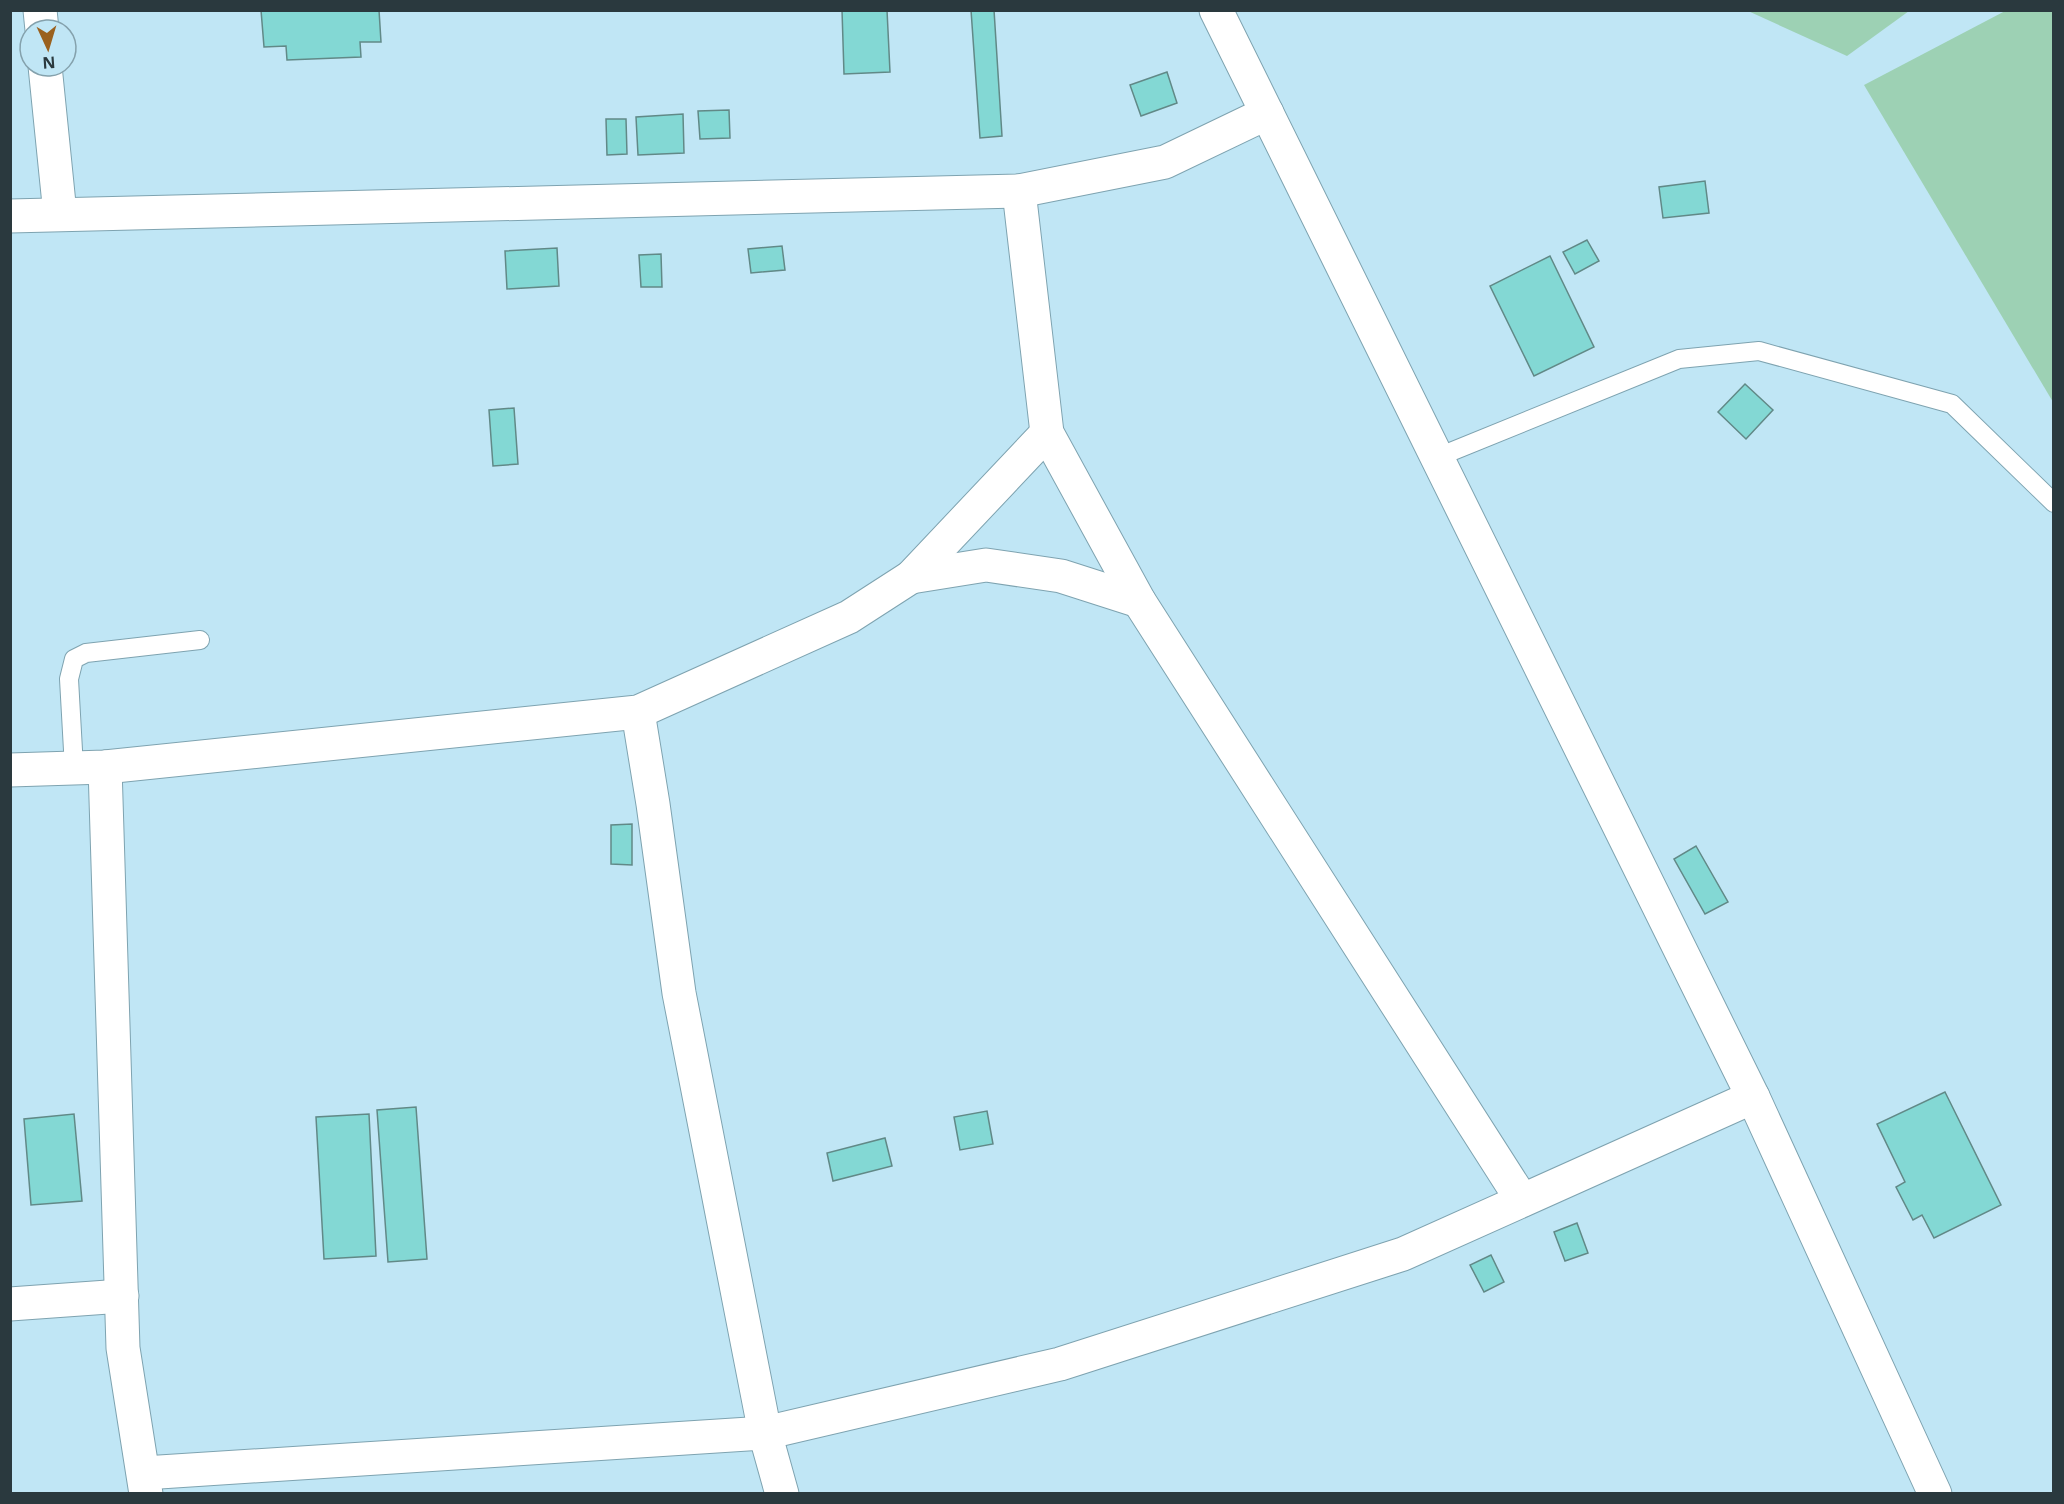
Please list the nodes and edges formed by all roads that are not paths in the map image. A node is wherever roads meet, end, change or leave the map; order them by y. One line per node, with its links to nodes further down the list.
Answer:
1 (1216, 10): 3 (street)
2 (46, 78): 5 (street)
3 (1267, 113): 4 (street); 8 (street)
4 (1019, 190): 5 (street); 7 (street)
5 (60, 214): 6 (street)
6 (10, 216)
7 (1047, 433): 10 (street); 11 (street)
8 (1438, 457): 9 (lane); 16 (street)
9 (2054, 503)
10 (911, 577): 11 (street); 13 (street)
11 (1139, 601): 17 (street)
12 (200, 640): 14 (lane)
13 (638, 712): 14 (street); 20 (street)
14 (90, 768): 15 (street); 18 (street)
15 (10, 770)
16 (1753, 1097): 17 (street); 23 (street)
17 (1522, 1200): 20 (street)
18 (122, 1296): 19 (street); 21 (street)
19 (10, 1304)
20 (765, 1433): 21 (street); 22 (street)
21 (145, 1483)
22 (782, 1494)
23 (1935, 1494)

